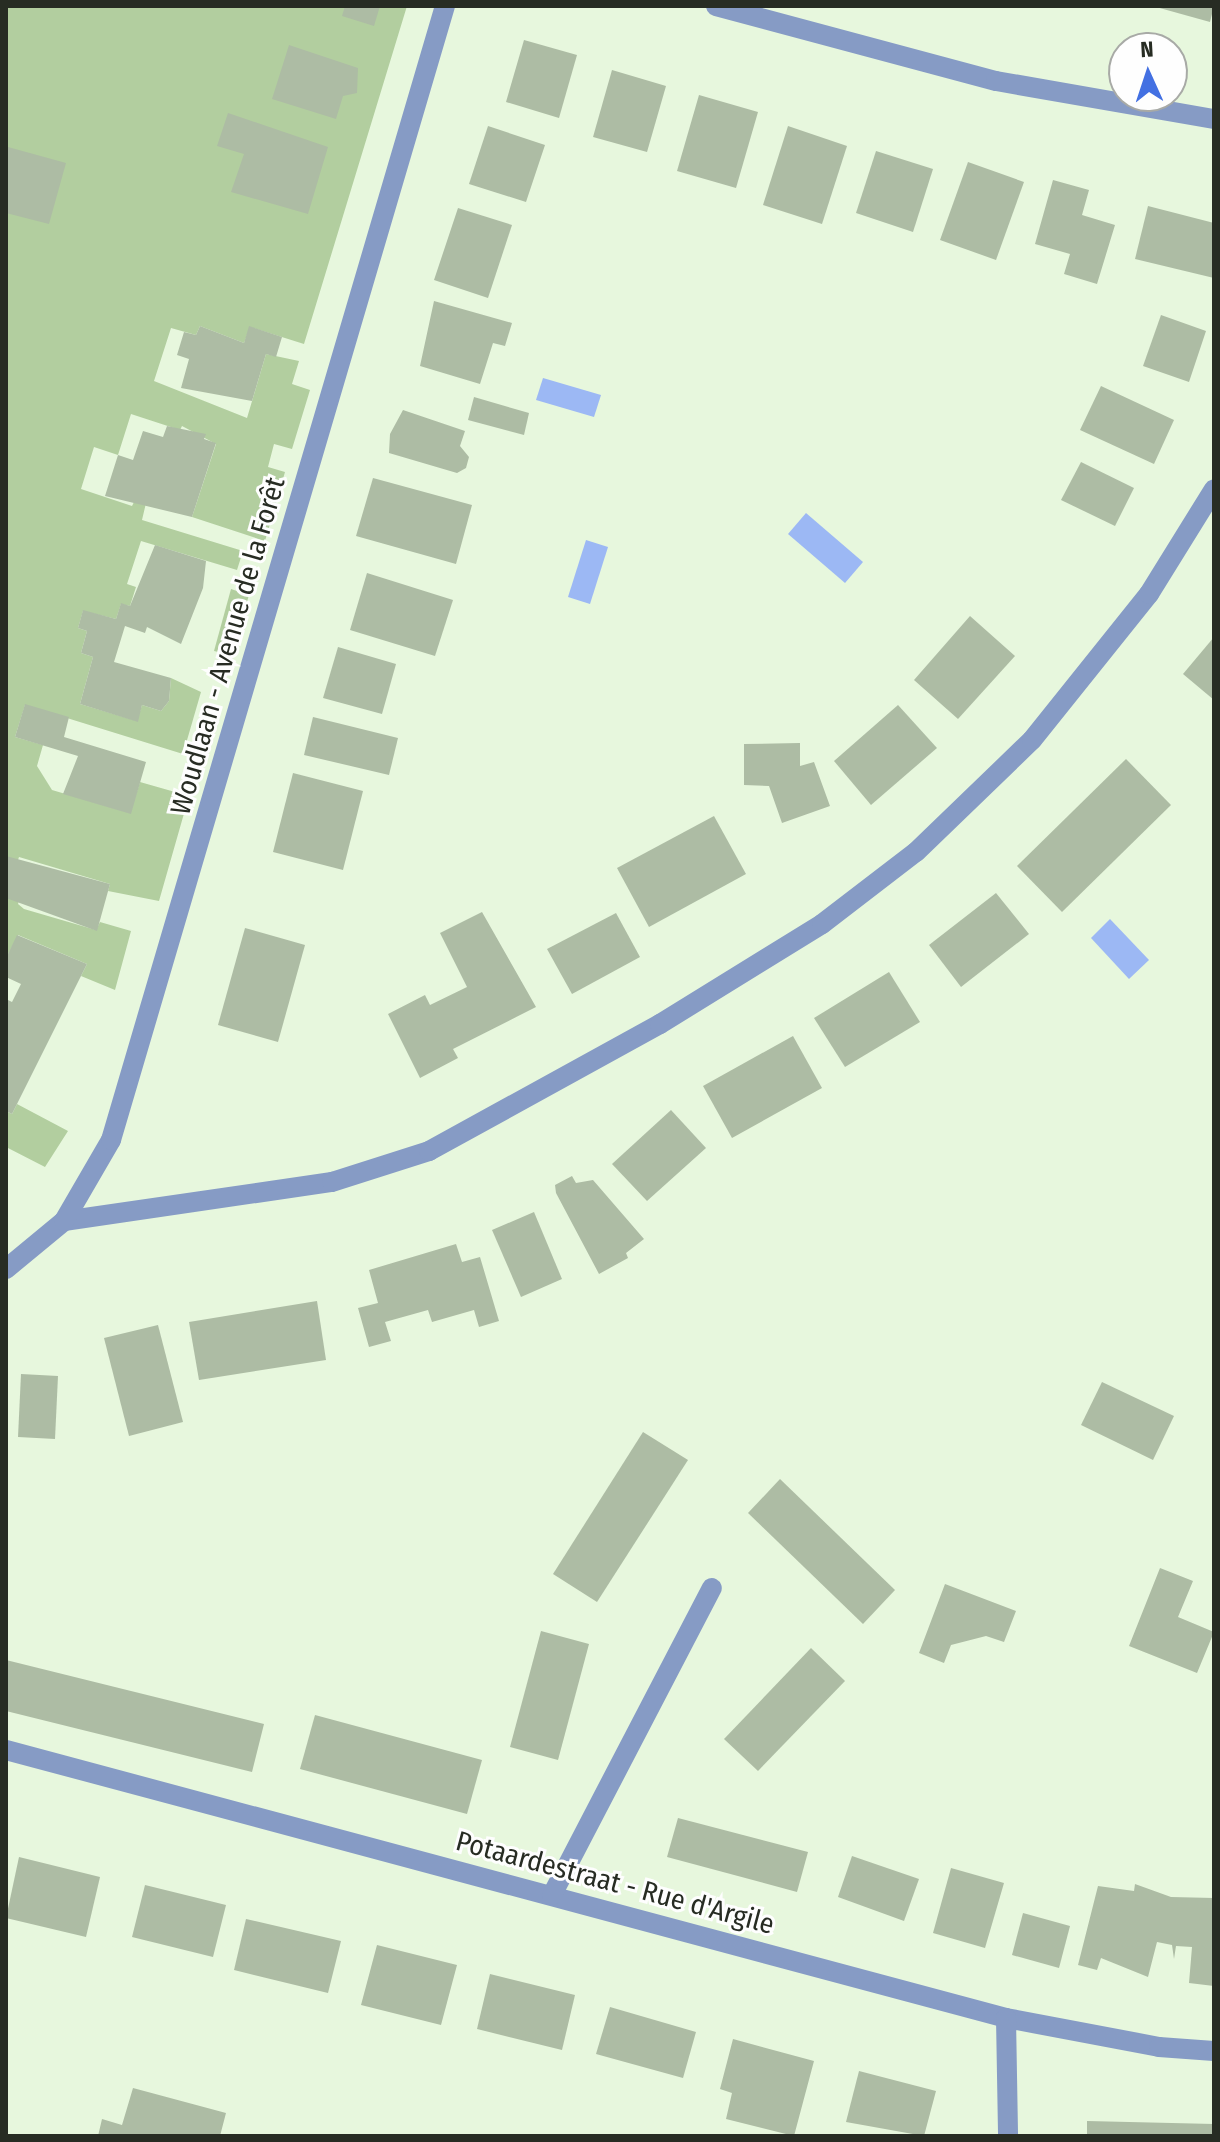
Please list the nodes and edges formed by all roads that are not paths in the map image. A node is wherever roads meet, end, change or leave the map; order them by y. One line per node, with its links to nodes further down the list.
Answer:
1 (445, 6): 5 (street, Woudlaan - Avenue de la Forêt)
2 (716, 6): 3 (street)
3 (1214, 119)
4 (1214, 489): 5 (street)
5 (64, 1221): 6 (street, Woudlaan - Avenue de la Forêt)
6 (6, 1269)
7 (712, 1588): 9 (street)
8 (6, 1750): 9 (street, Potaardestraat - Rue d'Argile)
9 (552, 1895): 10 (street, Potaardestraat - Rue d'Argile)
10 (1006, 2018): 11 (street, Potaardestraat - Rue d'Argile); 12 (street)
11 (1214, 2051)
12 (1008, 2136)

